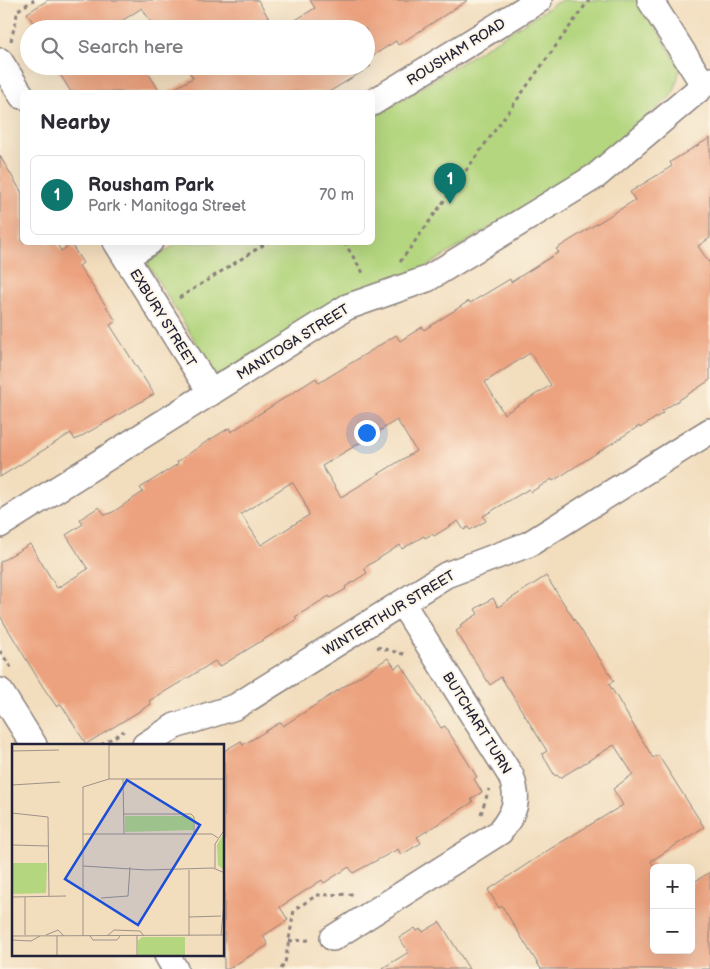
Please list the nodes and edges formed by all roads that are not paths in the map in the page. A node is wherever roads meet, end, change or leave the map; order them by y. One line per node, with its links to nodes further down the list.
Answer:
1 (539, 0): 6 (street, ROUSHAM ROAD)
2 (650, 0): 4 (street)
3 (3, 53): 5 (street)
4 (706, 82): 9 (street, MANITOGA STREET)
5 (20, 91)
6 (375, 102)
7 (139, 245): 8 (street)
8 (121, 250): 9 (street, EXBURY STREET)
9 (210, 393): 11 (street, MANITOGA STREET)
10 (710, 431): 12 (street, WINTERTHUR STREET)
11 (0, 525)
12 (402, 603): 15 (street, WINTERTHUR STREET); 16 (street, BUTCHART TURN)
13 (0, 691): 14 (street)
14 (33, 744)
15 (147, 744)
16 (333, 938)
17 (168, 956): 18 (street)
18 (175, 969)

